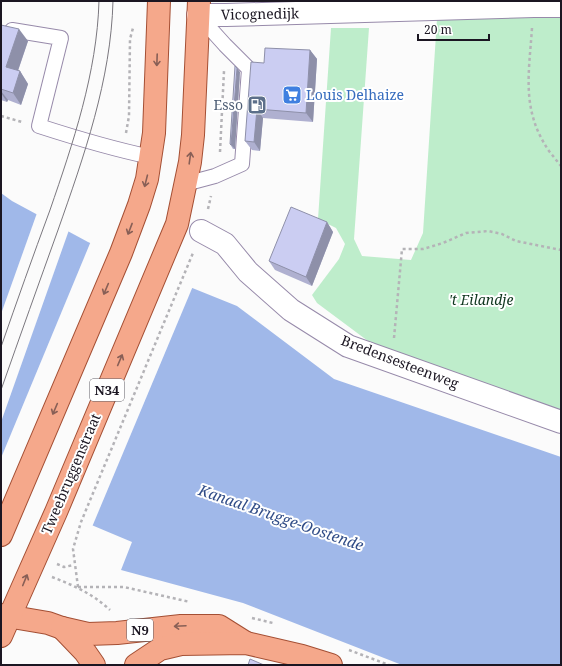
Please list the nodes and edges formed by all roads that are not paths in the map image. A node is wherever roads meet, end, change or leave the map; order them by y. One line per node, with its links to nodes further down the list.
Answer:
1 (159, 1): 5 (main road, N34, one-way to 5)
2 (561, 6): 3 (street, Vicognedijk)
3 (199, 8): 6 (main road, N34, one-way to 3); 6 (lane)
4 (12, 30): 5 (lane)
5 (151, 157): 10 (main road, N34, one-way to 10)
6 (185, 184): 7 (main road, N34)
7 (176, 224): 8 (lane, Bredensesteenweg); 11 (main road, Tweebruggenstraat / N34, one-way to 7)
8 (201, 231): 9 (street, Bredensesteenweg)
9 (561, 422)
10 (1, 535)
11 (6, 616): 12 (main road); 13 (main road, Tweebruggenstraat)
12 (62, 628): 14 (main road, N9, one-way to 12); 15 (main road)
13 (1, 636)
14 (246, 643): 16 (main road, N9); 17 (main road, N9)
15 (94, 665)
16 (136, 665)
17 (331, 665)

